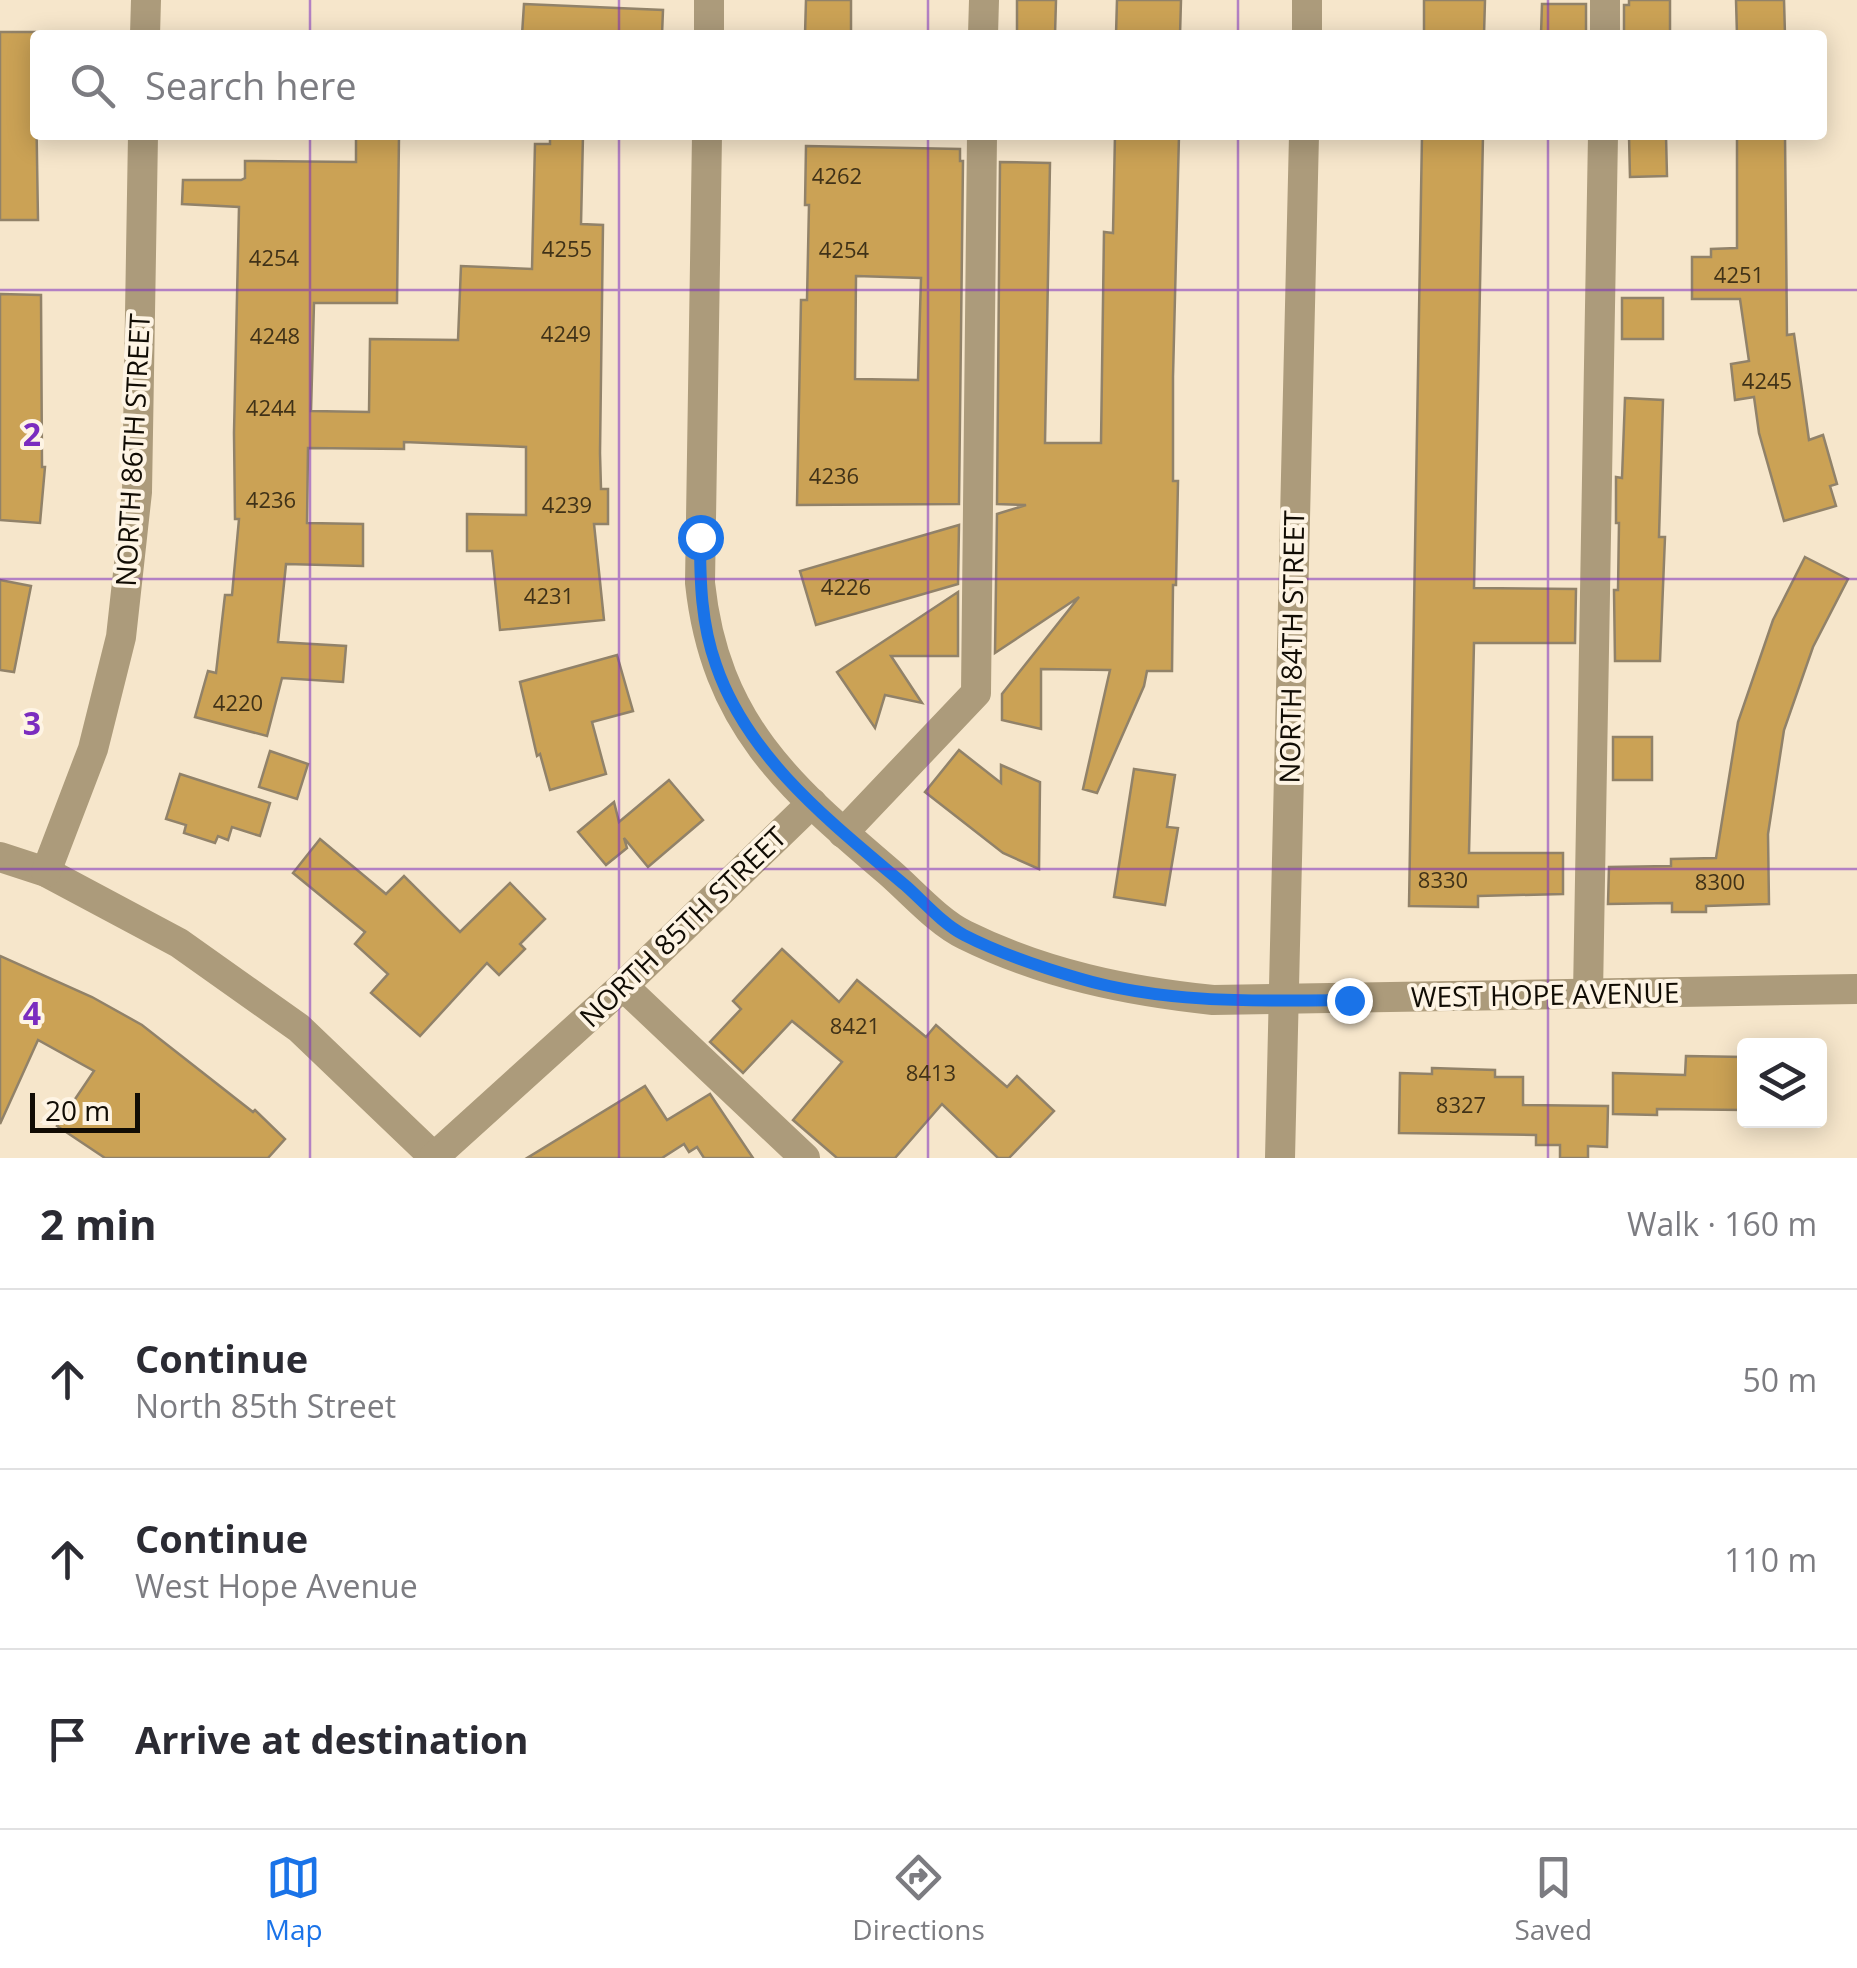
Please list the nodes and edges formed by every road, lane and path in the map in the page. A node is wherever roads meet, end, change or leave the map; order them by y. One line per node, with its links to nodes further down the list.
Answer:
1 (146, 0): 6 (street)
2 (709, 0): 7 (street)
3 (984, 0): 8 (street)
4 (1307, 0): 9 (street)
5 (1605, 0): 10 (street)
6 (146, 30)
7 (709, 30)
8 (984, 30)
9 (1306, 30)
10 (1605, 30)
11 (144, 140): 19 (street, NORTH 86TH STREET)
12 (707, 140): 16 (street)
13 (982, 140): 17 (street)
14 (1304, 140): 23 (street, NORTH 84TH STREET)
15 (1603, 140): 22 (street)
16 (812, 803): 17 (street, WEST HOPE AVENUE); 20 (street, NORTH 85TH STREET)
17 (843, 833): 23 (street, WEST HOPE AVENUE)
18 (0, 857): 19 (street)
19 (46, 872): 24 (street)
20 (623, 986): 24 (street, NORTH 85TH STREET); 25 (street)
21 (1857, 989): 22 (street, WEST HOPE AVENUE)
22 (1588, 994): 23 (street, WEST HOPE AVENUE)
23 (1284, 1001): 26 (street, NORTH 84TH STREET)
24 (434, 1157)
25 (805, 1158)
26 (1280, 1158)

